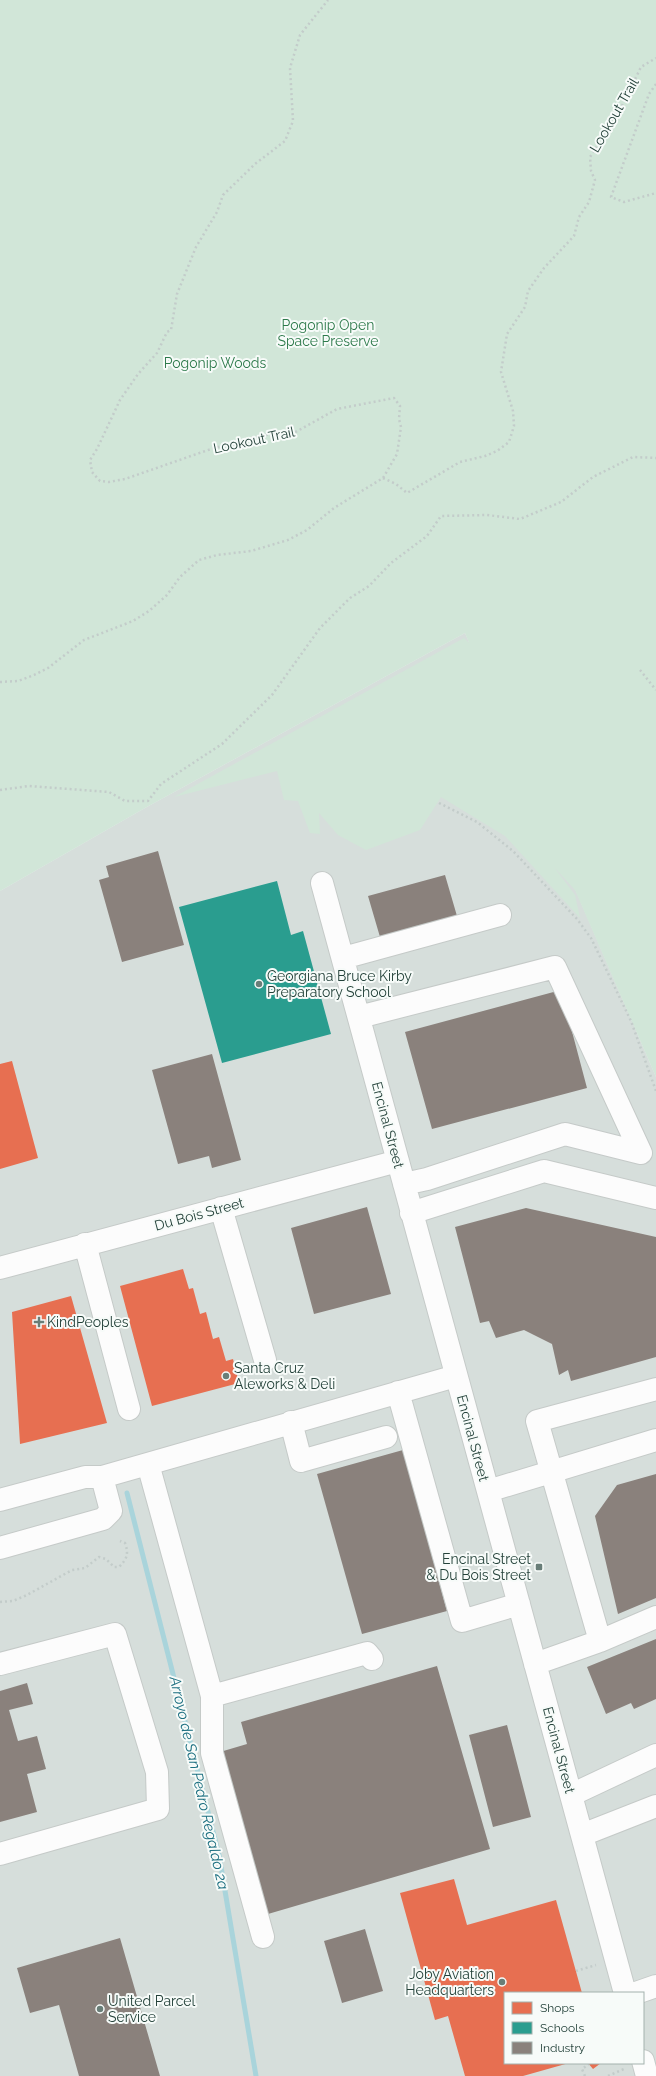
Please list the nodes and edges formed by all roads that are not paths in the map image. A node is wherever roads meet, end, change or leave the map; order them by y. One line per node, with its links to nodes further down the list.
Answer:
1 (322, 883): 3 (street, Encinal Street)
2 (500, 915): 3 (street)
3 (343, 958): 4 (street, Encinal Street)
4 (359, 1017): 5 (street, Encinal Street); 6 (street)
5 (398, 1161): 6 (street, Encinal Street); 8 (street, Du Bois Street)
6 (404, 1184): 9 (street, Encinal Street)
7 (656, 1198): 9 (street)
8 (222, 1208): 10 (street, Du Bois Street); 12 (street)
9 (411, 1213): 13 (street, Encinal Street)
10 (85, 1244): 11 (street, Du Bois Street); 16 (street)
11 (0, 1268)
12 (265, 1360)
13 (456, 1376): 15 (street); 23 (street, Encinal Street)
14 (656, 1389): 21 (street)
15 (398, 1392): 17 (street); 26 (street)
16 (129, 1408)
17 (291, 1422): 18 (street); 20 (street)
18 (386, 1437)
19 (656, 1440): 21 (street)
20 (148, 1464): 22 (street); 32 (street)
21 (551, 1473): 23 (street); 28 (street)
22 (102, 1477): 24 (street); 25 (street)
23 (488, 1491): 26 (street, Encinal Street)
24 (0, 1500)
25 (0, 1548)
26 (519, 1604): 31 (street, Encinal Street)
27 (656, 1617): 28 (street)
28 (600, 1641): 31 (street)
29 (372, 1659): 32 (street)
30 (0, 1664): 37 (street)
31 (535, 1664): 34 (street, Encinal Street)
32 (212, 1696): 38 (street)
33 (656, 1755): 34 (street)
34 (571, 1795): 36 (street, Encinal Street)
35 (656, 1806): 36 (street)
36 (582, 1835): 40 (street, Encinal Street)
37 (0, 1854)
38 (263, 1937)
39 (656, 1986): 41 (street)
40 (625, 1992)
41 (639, 1992)
42 (634, 2065): 43 (street)
43 (647, 2076)

